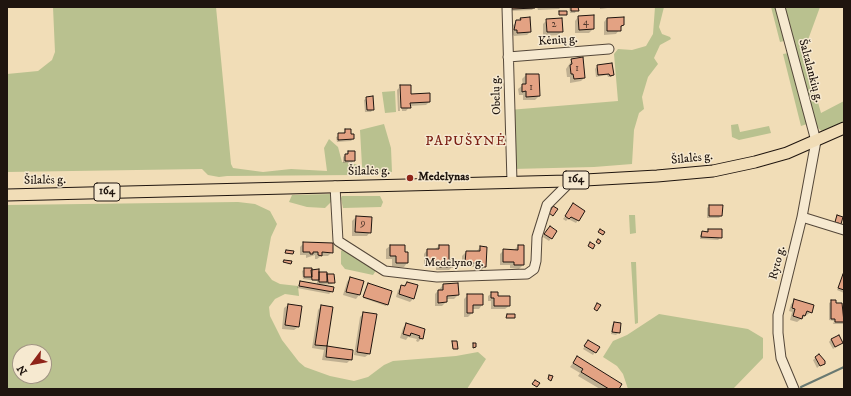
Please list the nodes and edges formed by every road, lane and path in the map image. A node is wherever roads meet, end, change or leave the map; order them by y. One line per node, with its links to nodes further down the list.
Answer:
1 (507, 7): 4 (street, Obelų g.)
2 (780, 7): 6 (street, Šaltalankių g.)
3 (609, 49): 4 (street, Kėnių g.)
4 (508, 57): 8 (street, Obelų g.)
5 (844, 128): 6 (main road, Šilalės g. / 164)
6 (816, 141): 7 (main road, Šilalės g. / 164); 11 (street, Ryto g.)
7 (568, 181): 8 (main road, Šilalės g. / 164); 9 (street, Medelyno g.)
8 (512, 182): 9 (main road, Šilalės g. / 164)
9 (336, 186): 10 (main road, Šilalės g. / 164)
10 (7, 195)
11 (802, 217): 12 (street); 13 (street, Ryto g.)
12 (844, 230)
13 (794, 389)

